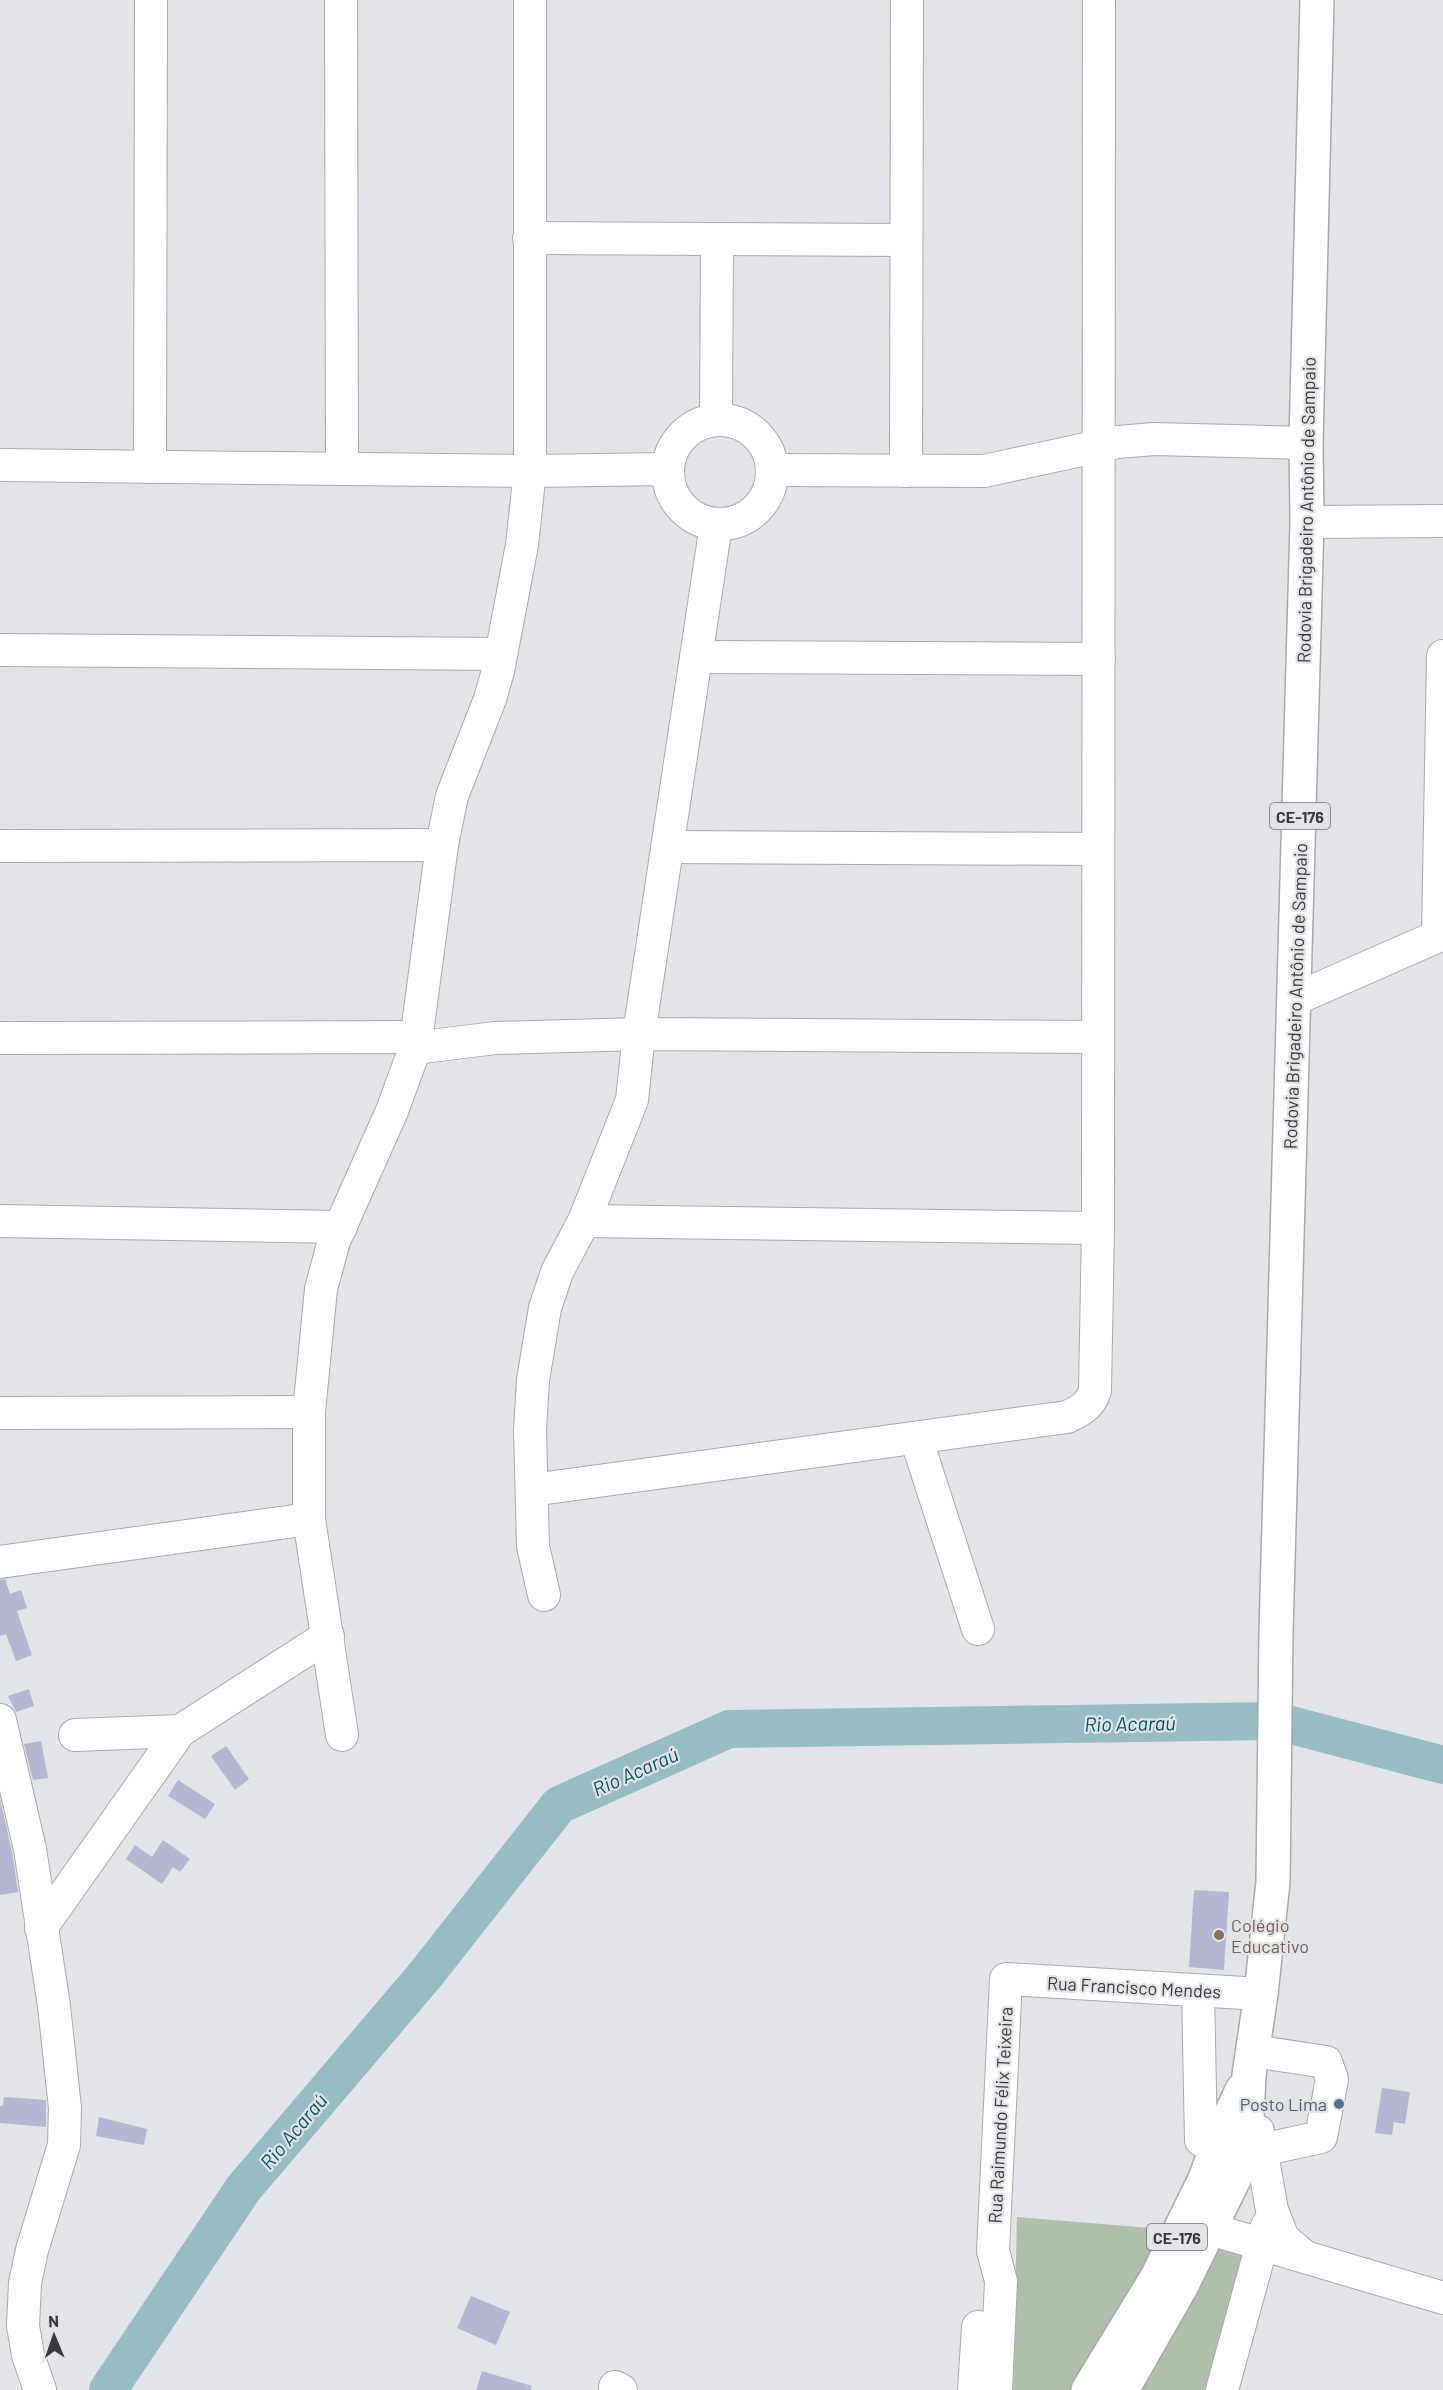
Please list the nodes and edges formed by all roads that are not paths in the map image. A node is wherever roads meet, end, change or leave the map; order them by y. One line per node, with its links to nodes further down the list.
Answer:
1 (151, 0): 14 (street)
2 (341, 0): 16 (street)
3 (530, 0): 7 (street)
4 (907, 0): 9 (street)
5 (1099, 0): 12 (street)
6 (1317, 0): 11 (main road, Rodovia Brigadeiro Antônio de Sampaio / CE-176)
7 (529, 238): 8 (street); 18 (street)
8 (717, 240): 9 (street); 10 (street)
9 (906, 240): 19 (street)
10 (716, 420): 15 (street); 17 (street)
11 (1306, 443): 12 (street); 21 (main road, Rodovia Brigadeiro Antônio de Sampaio / CE-176)
12 (1100, 447): 19 (street); 27 (street)
13 (0, 465): 14 (street)
14 (150, 467): 16 (street)
15 (668, 469): 18 (street); 22 (street)
16 (342, 470): 18 (street)
17 (773, 470): 19 (street); 22 (street)
18 (530, 471): 24 (street)
19 (906, 471)
20 (1443, 521): 21 (street)
21 (1307, 522): 34 (main road, Rodovia Brigadeiro Antônio de Sampaio / CE-176)
22 (716, 525): 26 (street)
23 (0, 650): 24 (street)
24 (501, 654): 29 (street)
25 (1443, 656): 28 (street)
26 (696, 657): 27 (street); 31 (street)
27 (1099, 659): 32 (street)
28 (1442, 789): 33 (street)
29 (442, 845): 30 (street); 38 (street)
30 (0, 846)
31 (667, 847): 32 (street); 35 (street)
32 (1098, 849): 36 (street)
33 (1441, 935): 34 (street)
34 (1295, 999): 59 (main road, Rodovia Brigadeiro Antônio de Sampaio / CE-176)
35 (639, 1034): 36 (street); 38 (street); 40 (street)
36 (1098, 1037): 42 (street)
37 (0, 1038): 38 (street)
38 (417, 1043): 41 (street)
39 (0, 1221): 41 (street)
40 (584, 1221): 42 (street); 46 (street)
41 (341, 1227): 43 (street)
42 (1098, 1228): 45 (street)
43 (309, 1412): 44 (street); 47 (street)
44 (0, 1413)
45 (916, 1438): 46 (street); 50 (street)
46 (531, 1490): 49 (street)
47 (309, 1519): 48 (street); 51 (street)
48 (0, 1562)
49 (544, 1595)
50 (978, 1629)
51 (328, 1636): 53 (street); 55 (street)
52 (0, 1720): 56 (street)
53 (180, 1731): 54 (street); 56 (street)
54 (75, 1735)
55 (342, 1735)
56 (42, 1928): 69 (street)
57 (1006, 1979): 58 (street, Rua Francisco Mendes); 68 (street, Rua Raimundo Félix Teixeira)
58 (1198, 1990): 59 (street, Rua Francisco Mendes); 61 (street)
59 (1261, 1994): 60 (main road, CE-176)
60 (1251, 2063): 61 (main road, CE-176); 62 (street); 62 (street); 64 (main road, CE-176)
61 (1216, 2149): 72 (main road, CE-176)
62 (1261, 2150): 63 (street)
63 (1272, 2210): 65 (street); 66 (street)
64 (1210, 2229): 65 (street); 73 (main road, CE-176)
65 (1262, 2244): 66 (street); 74 (street)
66 (1305, 2258): 67 (street)
67 (1443, 2298)
68 (987, 2354): 70 (street, Rua Raimundo Félix Teixeira); 71 (street, Rua Raimundo Félix Teixeira)
69 (40, 2390)
70 (974, 2390)
71 (996, 2390)
72 (1088, 2390)
73 (1122, 2390)
74 (1222, 2390)

